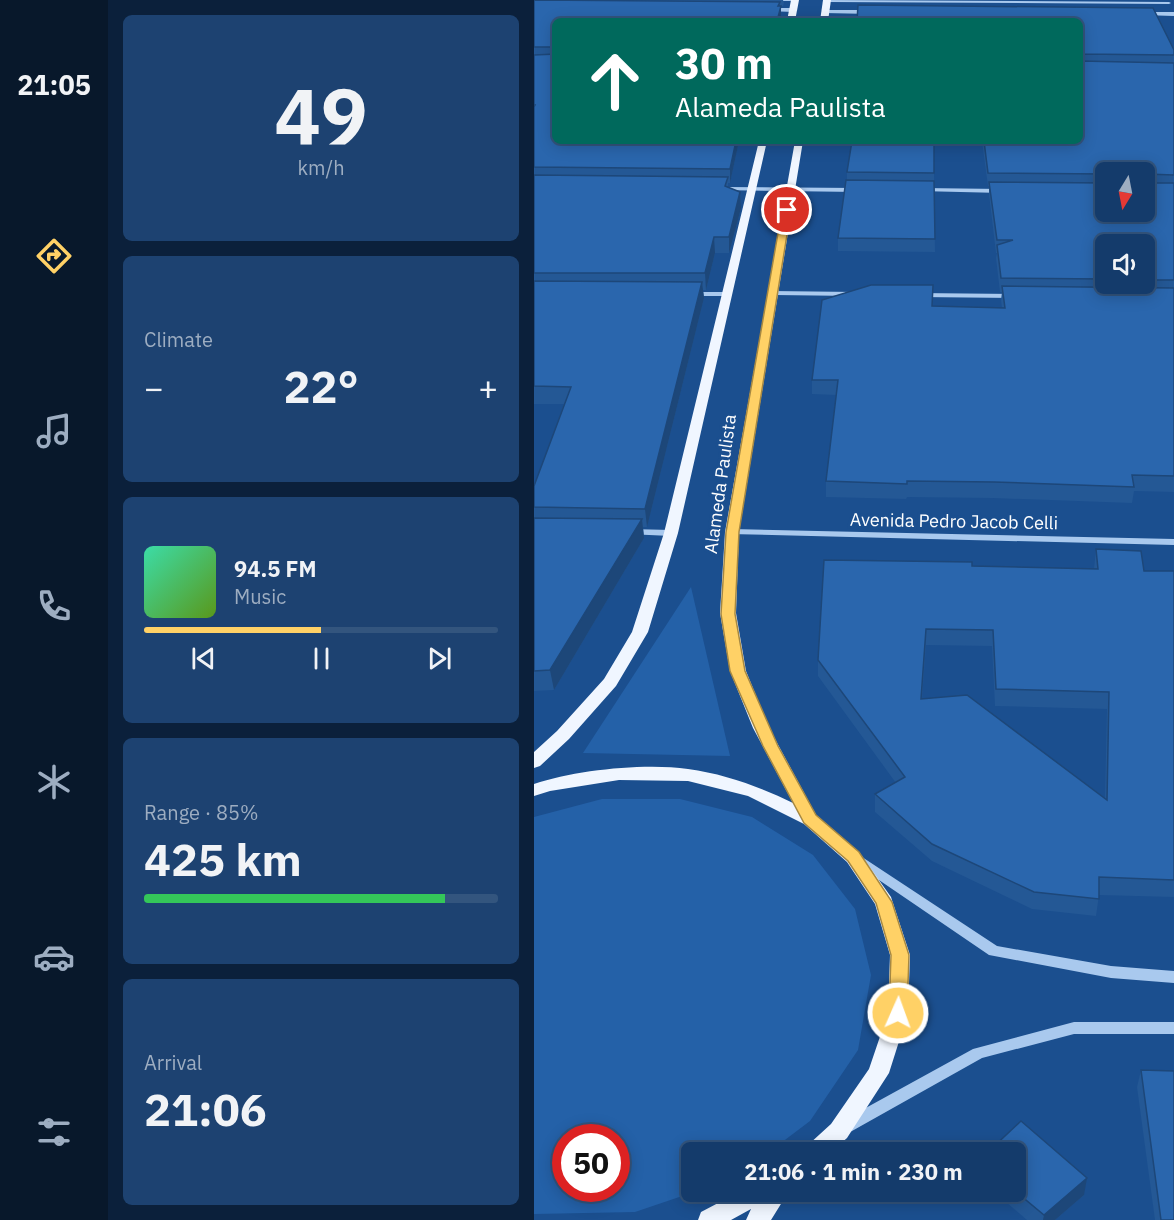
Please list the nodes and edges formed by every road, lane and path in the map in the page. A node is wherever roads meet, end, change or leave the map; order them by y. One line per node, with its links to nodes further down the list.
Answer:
1 (744, 0): 2 (street)
2 (795, 0): 6 (main road)
3 (827, 1): 4 (street); 7 (main road)
4 (1168, 2): 10 (street)
5 (759, 10): 6 (street)
6 (794, 10): 11 (main road)
7 (826, 12): 8 (street); 12 (main road)
8 (874, 12)
9 (1134, 14): 10 (street)
10 (1174, 14)
11 (792, 18)
12 (825, 18)
13 (762, 144): 16 (main road, Alameda Paulista)
14 (798, 144): 17 (main road, Alameda Paulista)
15 (706, 189): 16 (street)
16 (752, 189): 17 (street); 23 (main road, Alameda Paulista)
17 (790, 190): 18 (street); 21 (main road, Alameda Paulista)
18 (872, 190)
19 (907, 190): 20 (street)
20 (1012, 191)
21 (774, 293): 24 (street); 28 (main road, Alameda Paulista)
22 (682, 294): 23 (street)
23 (728, 294): 29 (main road, Alameda Paulista)
24 (868, 294)
25 (915, 295): 26 (street)
26 (1021, 296)
27 (614, 532): 29 (street)
28 (732, 532): 30 (street, Avenida Pedro Jacob Celli); 33 (main road, Alameda Paulista)
29 (671, 533): 31 (main road, Alameda Paulista)
30 (1174, 542)
31 (534, 762)
32 (534, 790): 33 (main road)
33 (810, 819): 34 (main road)
34 (854, 857): 35 (street); 37 (main road)
35 (1174, 976)
36 (1174, 1028): 37 (street)
37 (839, 1131): 38 (main road)
38 (827, 1142)
39 (743, 1202): 41 (main road)
40 (770, 1202): 42 (main road)
41 (709, 1220)
42 (758, 1220)

